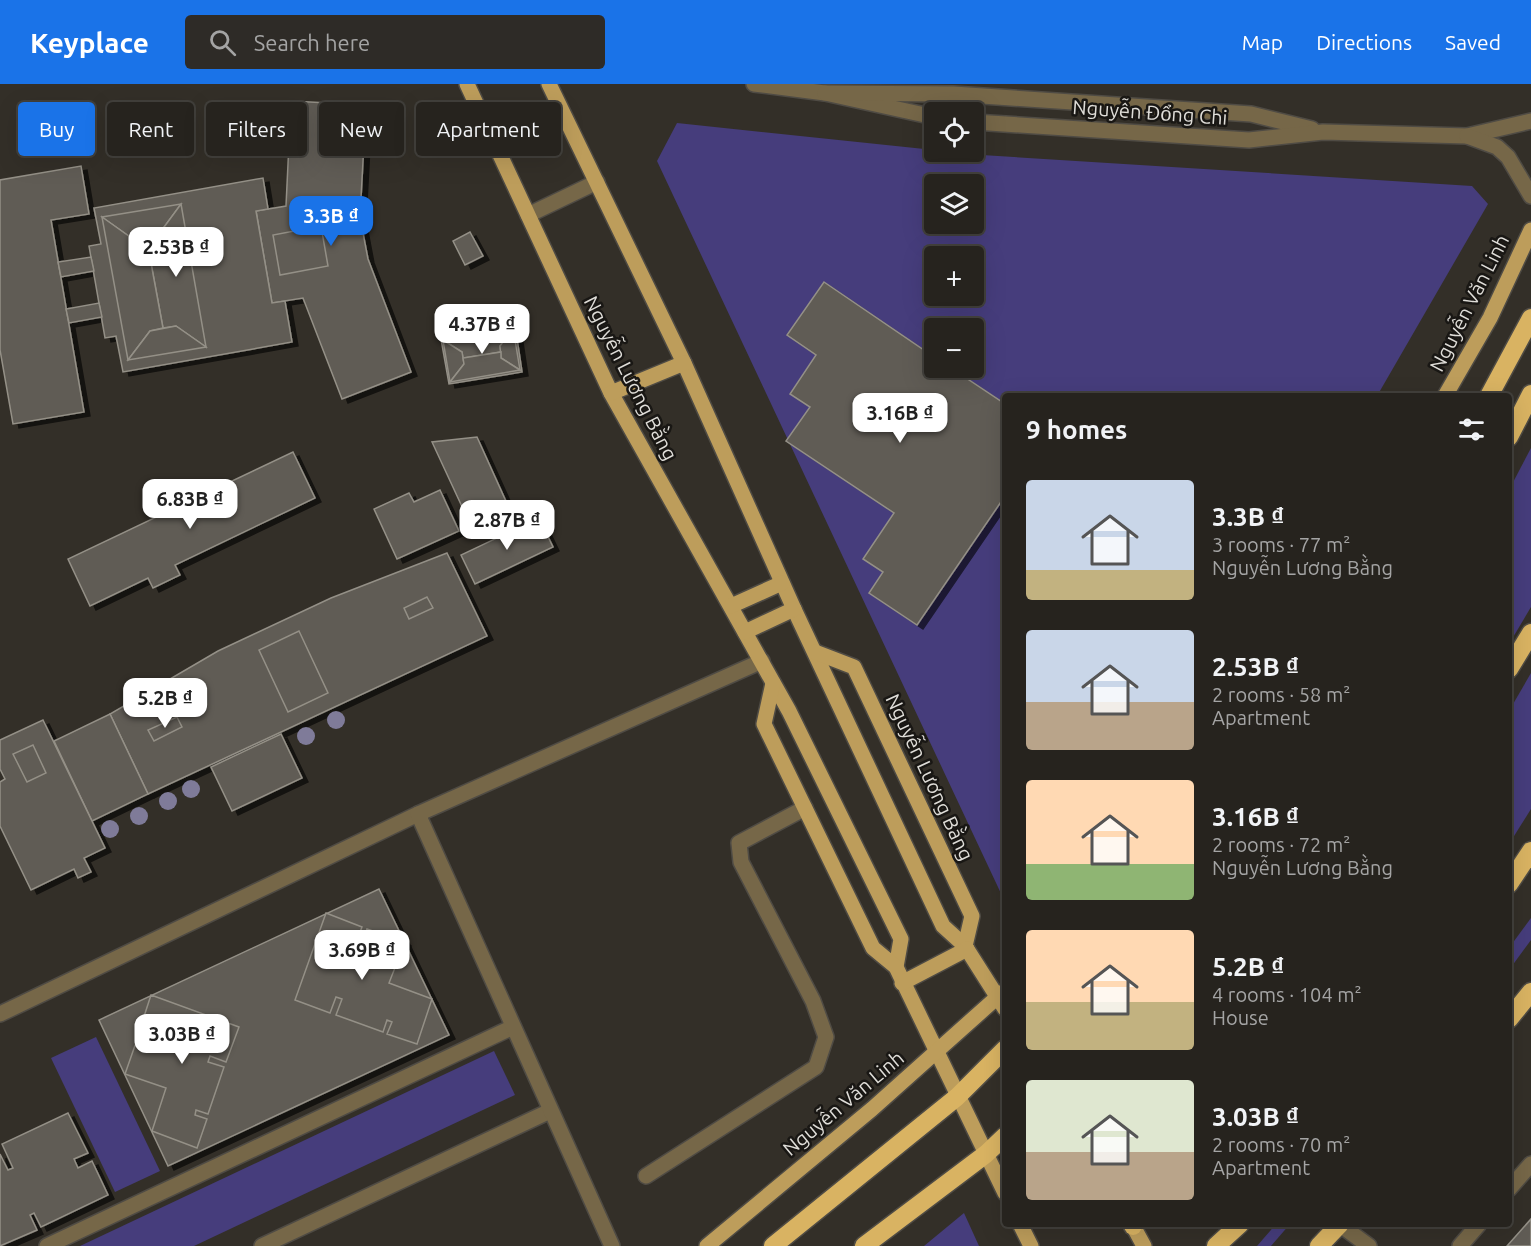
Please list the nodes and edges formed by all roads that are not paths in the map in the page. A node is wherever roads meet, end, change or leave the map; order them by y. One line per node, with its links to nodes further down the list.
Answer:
1 (467, 84): 16 (main road, Nguyễn Lương Bằng)
2 (549, 84): 14 (main road)
3 (754, 84): 4 (street, Nguyễn Đổng Chi)
4 (825, 93): 5 (street, Nguyễn Đổng Chi); 7 (street, Nguyễn Đổng Chi)
5 (1097, 104): 6 (street, Nguyễn Đổng Chi); 10 (street)
6 (1125, 105): 11 (street); 12 (street, Nguyễn Đổng Chi)
7 (924, 115)
8 (1531, 121): 13 (street, Nguyễn Đổng Chi)
9 (984, 123): 10 (street, Nguyễn Đổng Chi)
10 (1094, 130): 11 (street, Nguyễn Đổng Chi)
11 (1122, 132): 12 (street, Nguyễn Đổng Chi)
12 (1323, 132): 13 (street, Nguyễn Đổng Chi)
13 (1467, 136): 15 (street, Nguyễn Đổng Chi)
14 (597, 182): 16 (street); 19 (main road)
15 (1531, 196)
16 (528, 215): 20 (main road, Nguyễn Lương Bằng)
17 (1531, 230): 21 (main road, Nguyễn Văn Linh)
18 (1531, 318): 22 (highway)
19 (684, 363): 20 (main road); 25 (main road)
20 (611, 393): 26 (main road, Nguyễn Lương Bằng)
21 (1448, 393)
22 (1491, 393)
23 (1531, 394): 24 (highway)
24 (1512, 431)
25 (782, 583): 26 (main road); 27 (main road)
26 (731, 606): 28 (main road, Nguyễn Lương Bằng)
27 (794, 609): 28 (main road); 30 (main road)
28 (746, 632): 31 (main road, Nguyễn Lương Bằng)
29 (1531, 633): 32 (highway)
30 (815, 652): 38 (main road); 38 (main road, Nguyễn Lương Bằng)
31 (762, 661): 33 (main road, Nguyễn Lương Bằng); 35 (street)
32 (1512, 664)
33 (773, 683): 34 (main road, Nguyễn Lương Bằng); 39 (main road, Nguyễn Lương Bằng)
34 (805, 808): 39 (main road, Nguyễn Lương Bằng); 53 (street)
35 (418, 814): 43 (street); 45 (street)
36 (1531, 851): 37 (highway)
37 (1512, 880)
38 (966, 948): 40 (main road); 42 (main road)
39 (896, 967): 40 (main road, Nguyễn Lương Bằng)
40 (902, 983): 47 (main road, Nguyễn Lương Bằng)
41 (1531, 992): 44 (highway)
42 (1002, 999): 47 (main road, Nguyễn Văn Linh)
43 (0, 1014)
44 (1512, 1014)
45 (513, 1027): 49 (street); 62 (street)
46 (1002, 1052): 48 (highway)
47 (936, 1053): 48 (main road, Nguyễn Lương Bằng); 65 (main road, Nguyễn Văn Linh)
48 (957, 1097): 51 (main road, Nguyễn Lương Bằng); 66 (highway)
49 (550, 1111): 63 (street); 64 (street)
50 (1002, 1139): 51 (highway)
51 (986, 1154): 55 (main road, Nguyễn Lương Bằng); 67 (highway)
52 (1531, 1164): 54 (street)
53 (646, 1176)
54 (1512, 1186)
55 (1002, 1187)
56 (1022, 1227): 68 (main road)
57 (1134, 1227): 69 (main road)
58 (1237, 1227): 70 (highway)
59 (1337, 1227): 71 (highway)
60 (1344, 1227): 72 (street)
61 (1476, 1227): 73 (street)
62 (47, 1246)
63 (262, 1246)
64 (612, 1246)
65 (707, 1246)
66 (773, 1246)
67 (864, 1246)
68 (1031, 1246)
69 (1144, 1246)
70 (1216, 1246)
71 (1319, 1246)
72 (1369, 1246)
73 (1460, 1246)

